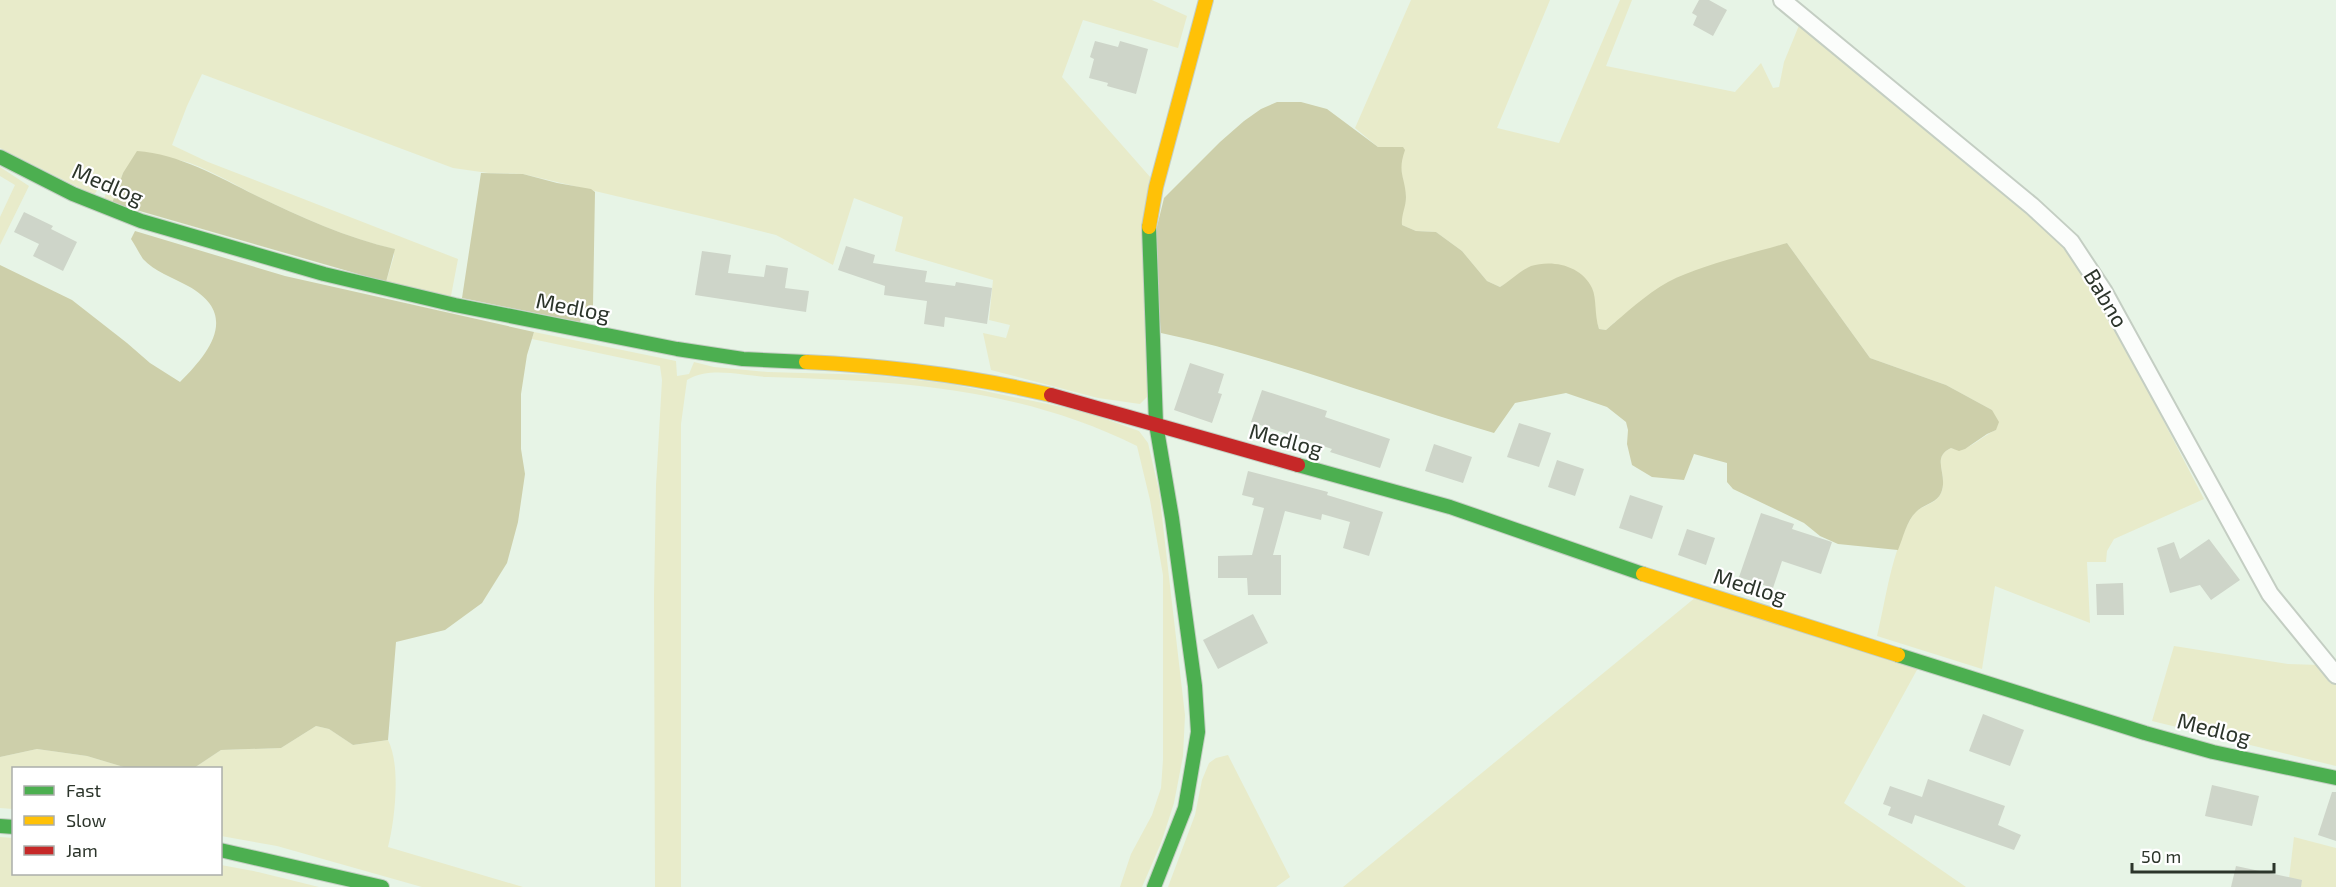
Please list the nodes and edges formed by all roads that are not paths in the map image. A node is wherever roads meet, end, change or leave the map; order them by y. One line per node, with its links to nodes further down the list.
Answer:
1 (1206, 0): 4 (street)
2 (1782, 0): 5 (street, Babno)
3 (0, 157): 4 (street, Medlog)
4 (1156, 424): 6 (street, Medlog); 9 (street)
5 (2336, 675)
6 (2336, 778)
7 (222, 850): 8 (street)
8 (382, 887)
9 (1154, 887)

